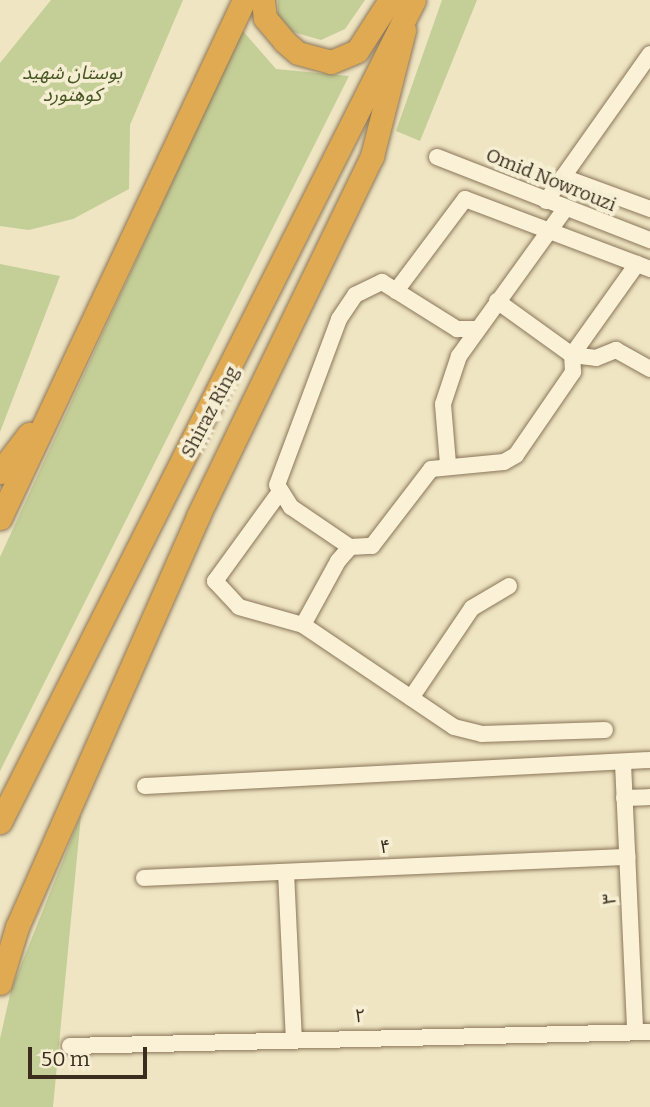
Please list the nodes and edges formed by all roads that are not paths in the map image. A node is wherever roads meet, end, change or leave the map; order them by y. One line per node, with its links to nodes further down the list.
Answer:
1 (244, 0): 20 (highway)
2 (263, 0): 3 (highway)
3 (390, 0)
4 (414, 0): 5 (highway, Shiraz Ring)
5 (404, 30): 35 (highway, Shiraz Ring); 40 (highway)
6 (650, 54): 8 (street)
7 (437, 157): 9 (street, Omid Nowrouzi)
8 (563, 177): 9 (street); 11 (street)
9 (546, 201): 10 (street, Omid Nowrouzi)
10 (565, 209): 12 (street); 13 (street, Omid Nowrouzi)
11 (650, 209)
12 (548, 231): 14 (street); 15 (street); 16 (street)
13 (650, 240)
14 (643, 266): 18 (street)
15 (396, 291): 17 (street); 23 (street)
16 (497, 301): 17 (street); 18 (street)
17 (477, 329): 21 (street)
18 (572, 355): 19 (street); 21 (street)
19 (650, 369)
20 (55, 401): 22 (highway); 24 (highway)
21 (448, 464): 25 (street)
22 (0, 472)
23 (279, 493): 25 (street); 27 (street)
24 (0, 517)
25 (350, 548): 27 (street)
26 (509, 586): 28 (street)
27 (303, 625): 28 (street)
28 (411, 698): 29 (street)
29 (606, 730)
30 (650, 760): 31 (street)
31 (623, 763): 32 (street); 34 (street, ۳)
32 (145, 786)
33 (650, 797): 34 (street)
34 (624, 798): 36 (street, ۳)
35 (0, 822)
36 (628, 857): 37 (street, ۴); 39 (street, ۳)
37 (286, 872): 38 (street, ۴); 42 (street)
38 (144, 877)
39 (642, 968): 41 (street, ۳)
40 (0, 983)
41 (642, 1032): 42 (street, ۲)
42 (294, 1039): 43 (street, ۲)
43 (70, 1046)

